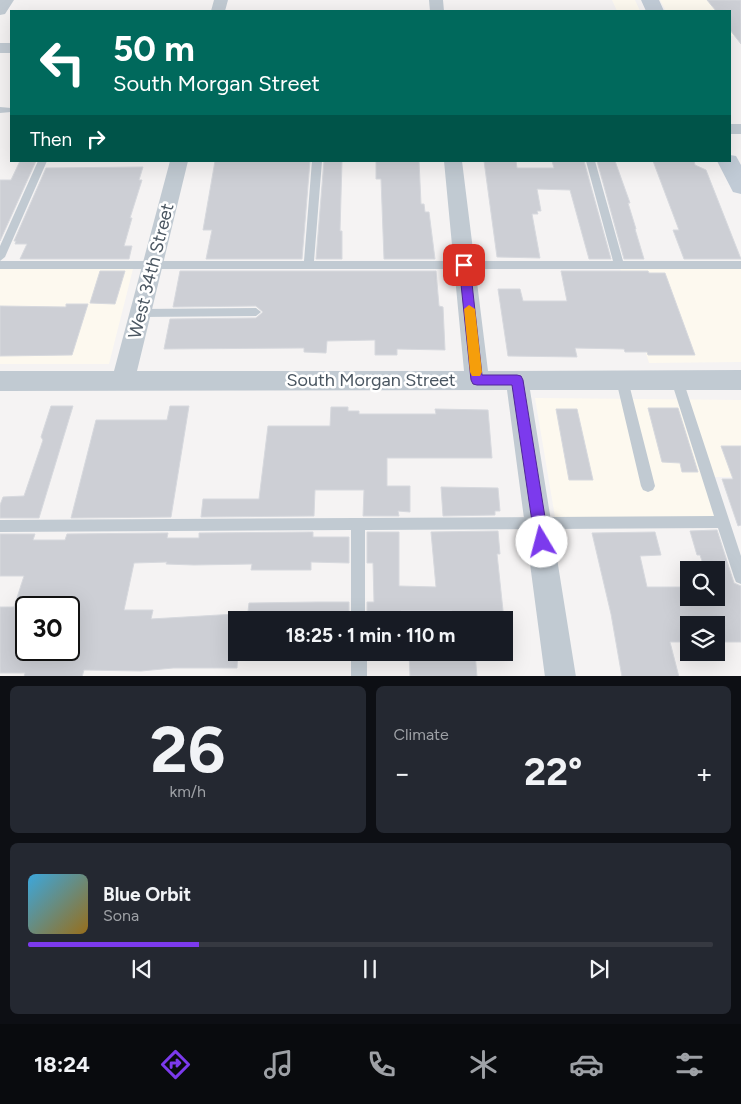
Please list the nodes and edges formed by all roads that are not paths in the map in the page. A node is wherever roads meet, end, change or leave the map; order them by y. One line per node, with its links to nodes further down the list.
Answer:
1 (7, 0): 2 (street)
2 (0, 11)
3 (43, 162): 10 (lane)
4 (179, 162): 12 (street, West 34th Street)
5 (317, 162): 13 (lane)
6 (453, 162): 14 (street)
7 (590, 162): 15 (lane)
8 (728, 162): 9 (main road)
9 (741, 187)
10 (0, 257)
11 (0, 265): 12 (lane)
12 (153, 265): 13 (lane); 18 (street, West 34th Street)
13 (309, 265): 14 (lane)
14 (464, 265): 15 (lane); 19 (street)
15 (619, 265): 16 (lane)
16 (741, 265)
17 (256, 312): 18 (lane)
18 (140, 313): 25 (street, West 34th Street)
19 (477, 380): 20 (street, South Morgan Street); 25 (street, South Morgan Street)
20 (517, 380): 21 (street, South Morgan Street); 28 (street)
21 (622, 380): 22 (street, South Morgan Street); 26 (lane)
22 (677, 380): 23 (street, South Morgan Street); 27 (lane)
23 (741, 380)
24 (0, 381): 25 (street, South Morgan Street)
25 (123, 381)
26 (648, 486)
27 (723, 522): 28 (lane); 31 (lane)
28 (539, 523): 29 (lane); 35 (street)
29 (358, 524): 30 (lane); 32 (lane)
30 (0, 526)
31 (741, 577)
32 (358, 611)
33 (358, 661): 34 (lane)
34 (359, 676)
35 (561, 676)

